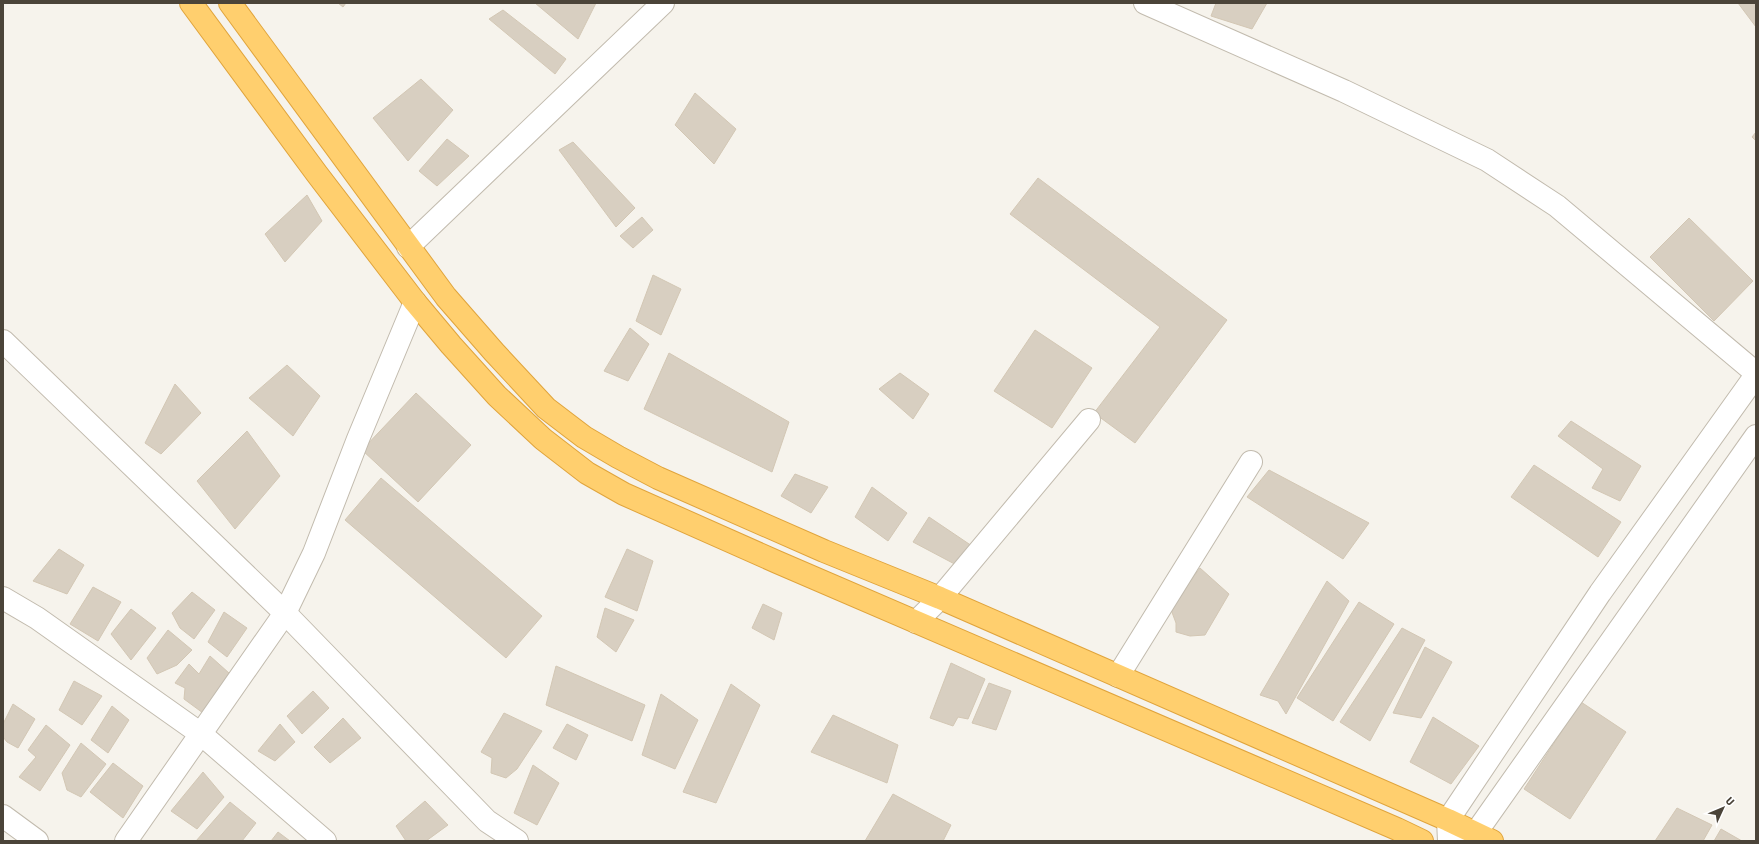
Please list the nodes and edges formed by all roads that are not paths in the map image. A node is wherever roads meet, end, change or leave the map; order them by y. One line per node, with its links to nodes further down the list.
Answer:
1 (191, 3): 6 (highway)
2 (230, 3): 5 (highway)
3 (663, 3): 5 (street)
4 (1146, 3): 8 (street)
5 (408, 247): 13 (highway)
6 (415, 302): 14 (street); 15 (highway)
7 (3, 341): 14 (street)
8 (1756, 374): 19 (street)
9 (1089, 420): 13 (street)
10 (1756, 436): 20 (street)
11 (1251, 462): 16 (street)
12 (3, 598): 17 (street)
13 (940, 598): 15 (street); 16 (highway)
14 (285, 613): 17 (street); 24 (street)
15 (916, 622): 25 (highway)
16 (1118, 676): 19 (highway)
17 (201, 734): 22 (street); 23 (street)
18 (3, 816): 21 (street)
19 (1448, 831): 20 (highway)
20 (1478, 839)
21 (37, 841)
22 (126, 841)
23 (325, 841)
24 (517, 841)
25 (1422, 841)

